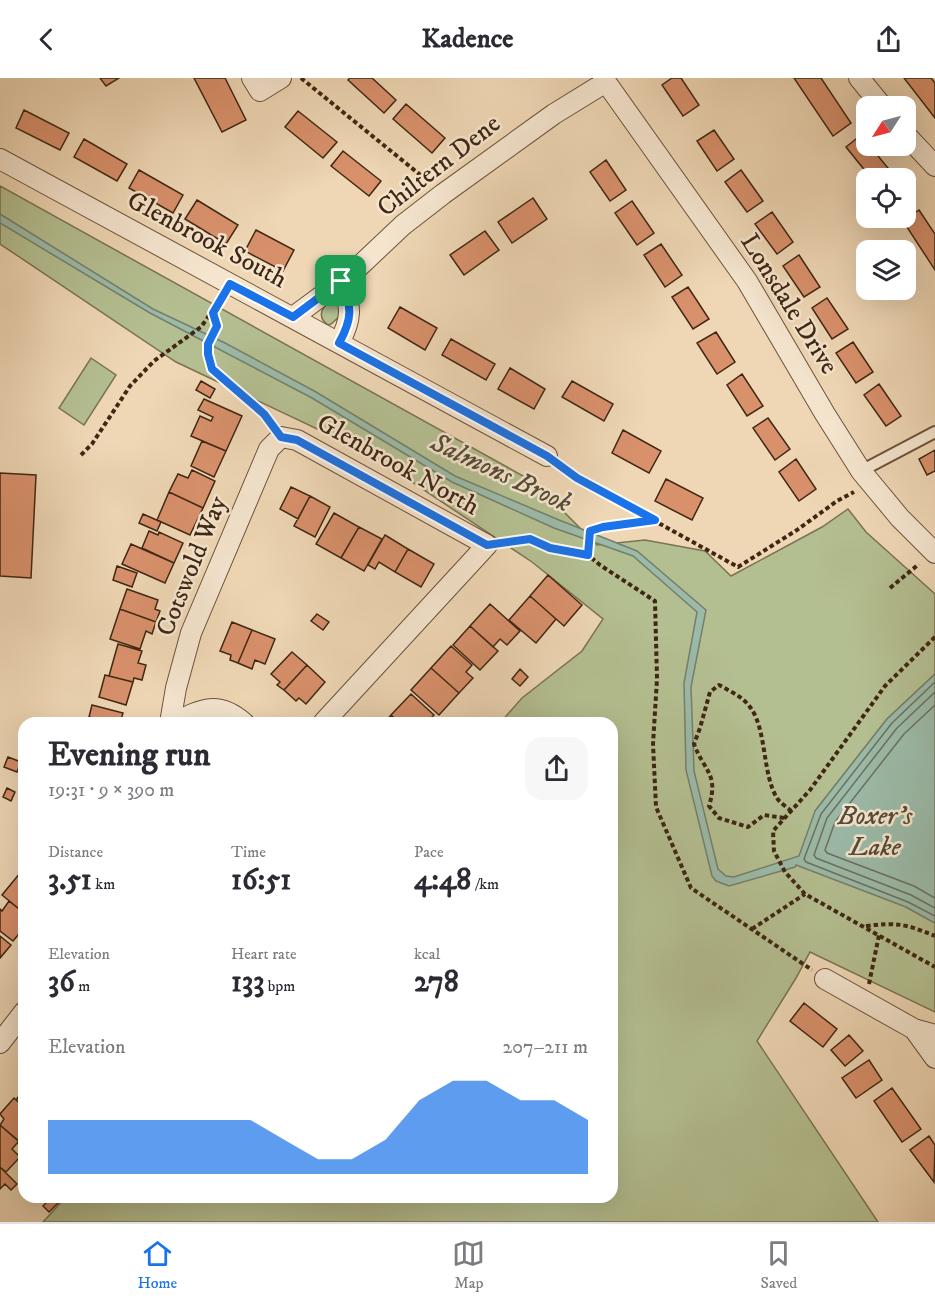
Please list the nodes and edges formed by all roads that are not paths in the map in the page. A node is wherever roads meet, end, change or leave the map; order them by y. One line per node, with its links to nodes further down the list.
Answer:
1 (252, 78): 2 (street)
2 (281, 78)
3 (859, 78): 5 (street)
4 (604, 80): 9 (street, Chiltern Dene); 15 (street, Lonsdale Drive)
5 (874, 96)
6 (916, 146): 8 (street)
7 (0, 159): 10 (street, Glenbrook South)
8 (935, 166)
9 (341, 281): 10 (street, Chiltern Dene); 11 (street)
10 (293, 317): 11 (street, Glenbrook South)
11 (339, 343): 14 (street, Glenbrook South)
12 (935, 432): 15 (lane)
13 (281, 437): 17 (street, Cotswold Way); 20 (street, Glenbrook North)
14 (547, 456)
15 (866, 477): 16 (street, Lonsdale Drive)
16 (934, 552)
17 (174, 717)
18 (186, 717): 19 (street)
19 (237, 717)
20 (328, 717)
21 (825, 979): 23 (street)
22 (18, 1020): 25 (street)
23 (914, 1029): 24 (street); 26 (street)
24 (935, 1035)
25 (0, 1043)
26 (935, 1058)

